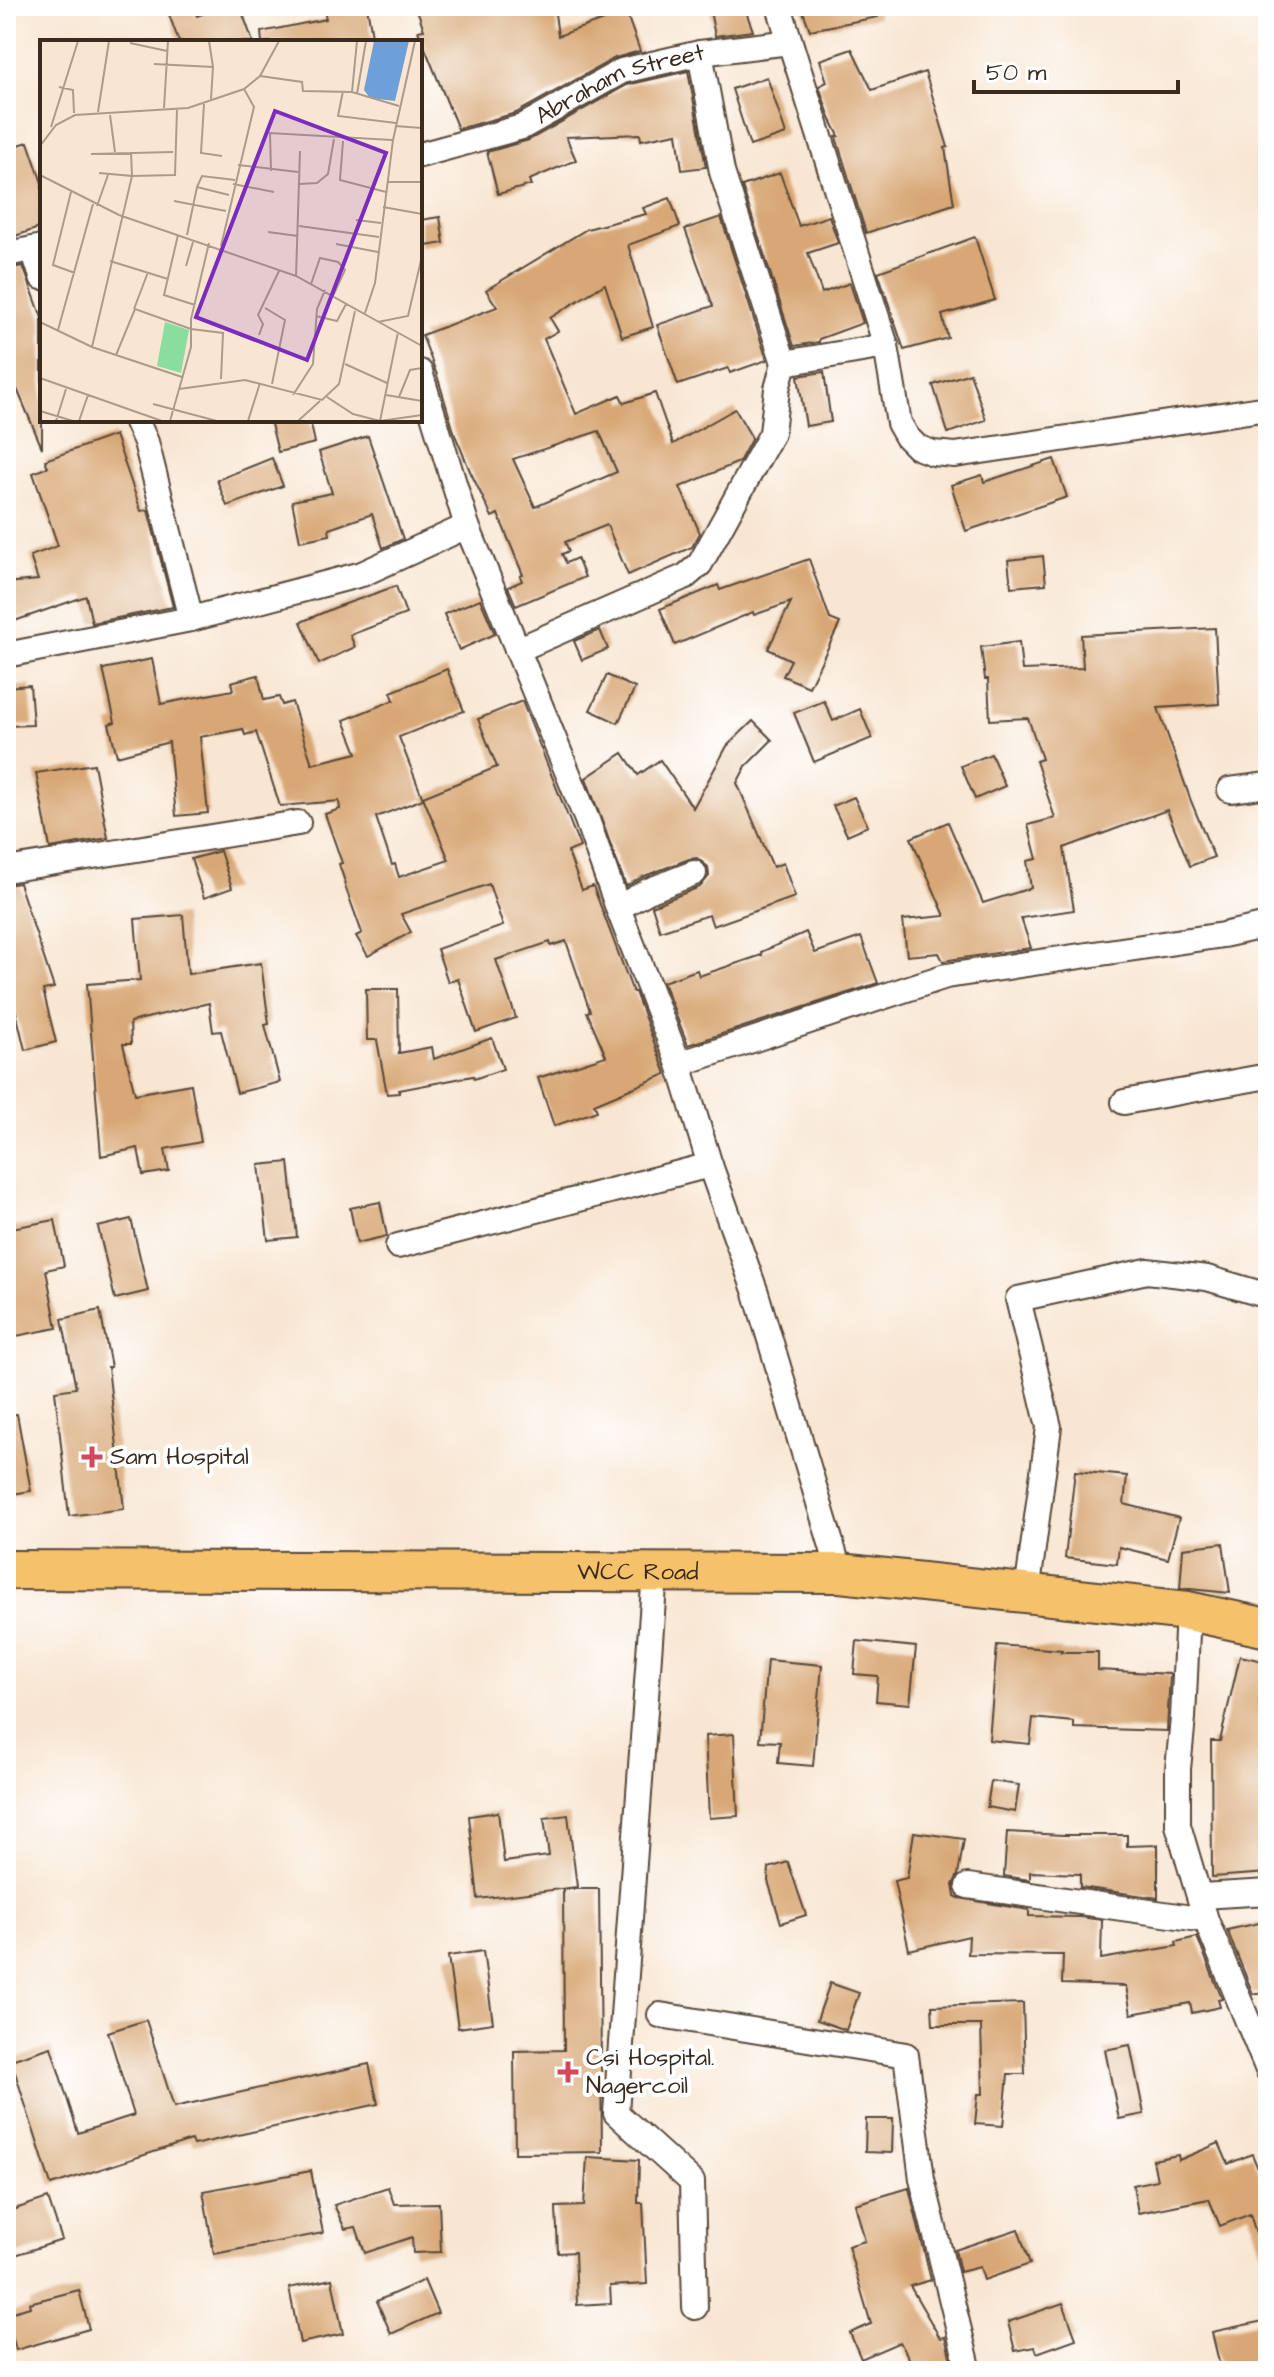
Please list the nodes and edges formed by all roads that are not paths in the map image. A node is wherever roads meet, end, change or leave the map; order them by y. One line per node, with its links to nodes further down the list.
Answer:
1 (779, 6): 2 (street)
2 (790, 42): 3 (street, Abraham Street); 7 (street)
3 (700, 53): 4 (street, Abraham Street); 8 (street)
4 (422, 154)
5 (37, 248): 6 (street)
6 (6, 254)
7 (886, 346): 8 (street); 10 (street)
8 (784, 363): 14 (street)
9 (422, 379): 12 (street)
10 (1268, 408)
11 (137, 422): 13 (street)
12 (467, 526): 13 (street); 14 (street)
13 (191, 619): 15 (street)
14 (517, 650): 21 (street)
15 (6, 655)
16 (1268, 785): 17 (street)
17 (1230, 790)
18 (298, 823): 19 (street)
19 (6, 870)
20 (694, 873): 21 (street)
21 (618, 908): 23 (street)
22 (1268, 925): 23 (street)
23 (679, 1064): 26 (street)
24 (1268, 1076): 25 (street)
25 (1124, 1102)
26 (710, 1165): 27 (street); 31 (street)
27 (398, 1246)
28 (1268, 1296): 32 (street)
29 (6, 1570): 30 (main road, WCC Road)
30 (655, 1572): 31 (main road, WCC Road); 40 (street)
31 (840, 1573): 32 (main road, WCC Road)
32 (1027, 1593): 33 (main road, WCC Road)
33 (1188, 1611): 34 (main road, WCC Road); 37 (street)
34 (1268, 1628)
35 (968, 1886): 37 (street)
36 (1268, 1892): 37 (street)
37 (1203, 1908): 39 (street)
38 (660, 2015): 41 (street)
39 (1268, 2070)
40 (695, 2307)
41 (969, 2371)

